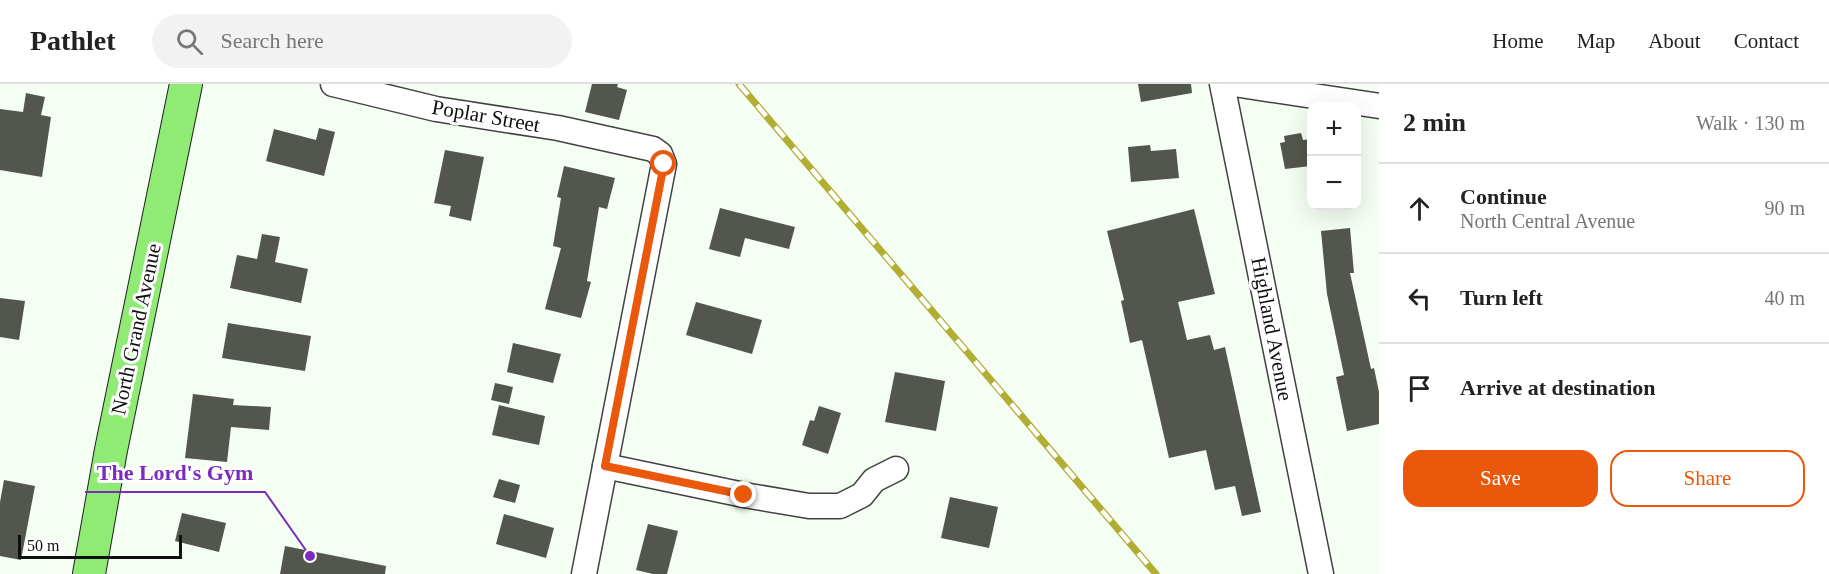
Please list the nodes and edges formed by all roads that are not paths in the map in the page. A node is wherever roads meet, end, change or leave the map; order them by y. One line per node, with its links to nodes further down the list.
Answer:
1 (186, 84): 8 (main road, North Grand Avenue)
2 (333, 84): 6 (street, Poplar Street)
3 (1222, 84): 10 (street, Highland Avenue)
4 (1234, 84): 5 (street)
5 (1379, 106)
6 (605, 466): 7 (street); 9 (street)
7 (896, 469)
8 (89, 574)
9 (584, 574)
10 (1321, 574)

